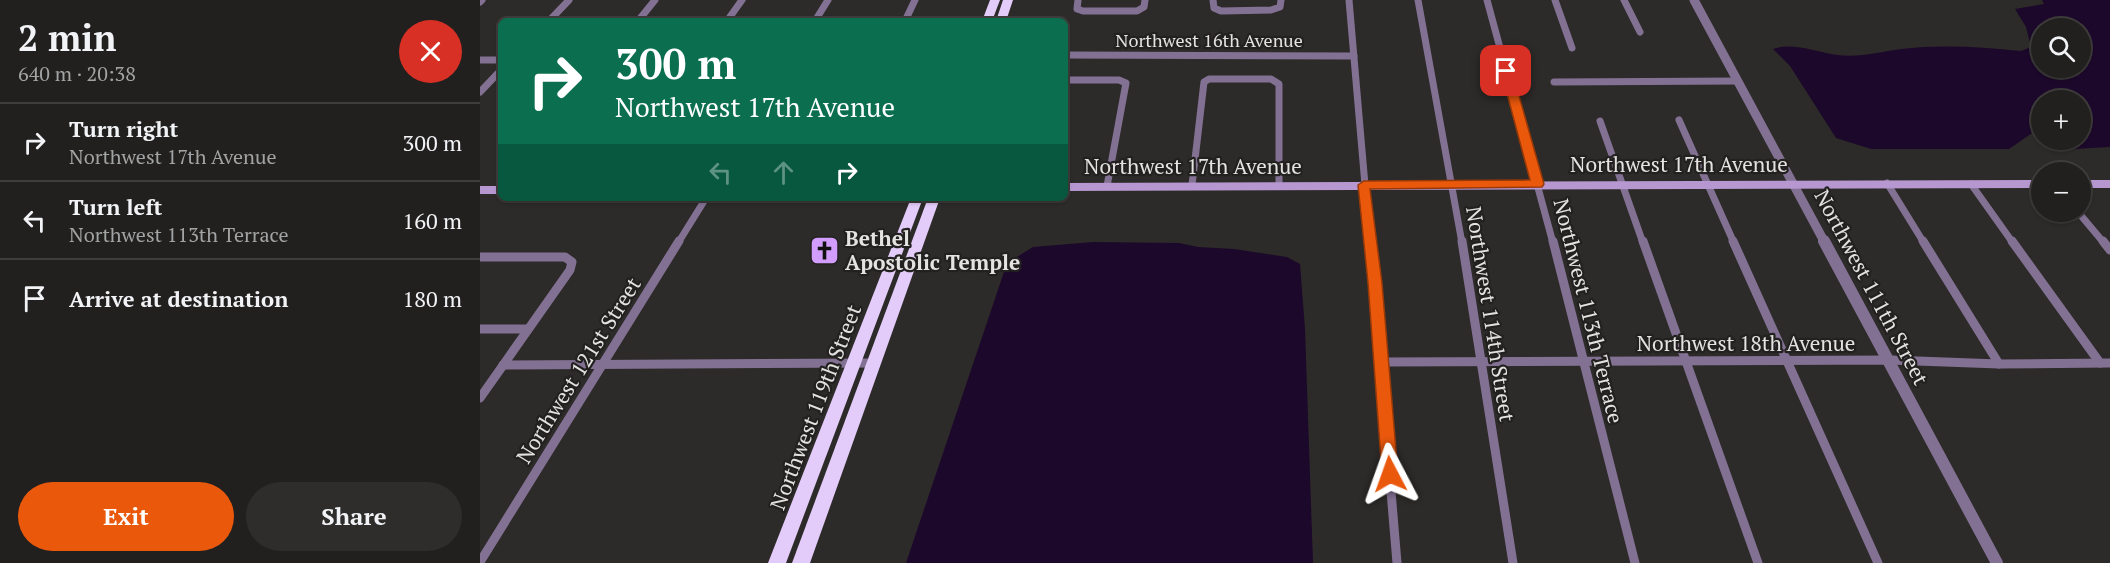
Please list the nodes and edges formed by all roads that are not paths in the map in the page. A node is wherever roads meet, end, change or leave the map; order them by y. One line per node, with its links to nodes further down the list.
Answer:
1 (569, 0): 18 (street)
2 (656, 0): 19 (street)
3 (742, 0): 20 (street)
4 (828, 0): 21 (street)
5 (915, 0): 22 (street)
6 (995, 0): 23 (highway)
7 (1008, 0): 24 (highway)
8 (1213, 0): 17 (street)
9 (1349, 0): 28 (street)
10 (1418, 0): 42 (street, Northwest 114th Street)
11 (1487, 0): 43 (street, Northwest 113th Terrace)
12 (1555, 0): 26 (street)
13 (1624, 0): 25 (street)
14 (1694, 0): 33 (street, Northwest 111th Street)
15 (1145, 2): 16 (street)
16 (1078, 3)
17 (1280, 4)
18 (552, 18)
19 (641, 18)
20 (729, 18)
21 (817, 18)
22 (906, 18)
23 (988, 18)
24 (1002, 18)
25 (1640, 32)
26 (1572, 48)
27 (1068, 55): 28 (street, Northwest 16th Avenue)
28 (1354, 56): 50 (street)
29 (480, 60): 30 (street)
30 (498, 60)
31 (498, 73): 35 (street)
32 (1068, 80): 51 (street)
33 (1738, 81): 34 (street); 40 (street, Northwest 111th Street)
34 (1554, 82)
35 (480, 92)
36 (1679, 120): 39 (street)
37 (1600, 121): 38 (street)
38 (1624, 183): 39 (main road, Northwest 17th Avenue); 43 (main road, Northwest 17th Avenue); 65 (street)
39 (1709, 183): 40 (main road, Northwest 17th Avenue); 66 (street)
40 (1794, 183): 41 (main road, Northwest 17th Avenue); 63 (street, Northwest 111th Street)
41 (1887, 183): 44 (main road, Northwest 17th Avenue); 74 (street)
42 (1452, 184): 43 (main road, Northwest 17th Avenue); 50 (main road, Northwest 17th Avenue); 68 (street, Northwest 114th Street)
43 (1538, 184): 64 (street, Northwest 113th Terrace)
44 (1971, 184): 45 (main road, Northwest 17th Avenue); 71 (street)
45 (2031, 184)
46 (2091, 184): 47 (main road)
47 (2110, 184)
48 (1192, 185): 49 (main road, Northwest 17th Avenue); 49 (street); 51 (main road, Northwest 17th Avenue)
49 (1279, 185): 50 (main road, Northwest 17th Avenue)
50 (1364, 185): 67 (street)
51 (1107, 186): 52 (main road, Northwest 17th Avenue)
52 (1068, 187)
53 (480, 190): 54 (main road)
54 (498, 190)
55 (704, 201): 73 (street, Northwest 121st Street)
56 (916, 201): 69 (highway, Northwest 119th Street)
57 (933, 201): 70 (highway, Northwest 119th Street)
58 (2086, 222): 59 (street)
59 (2110, 250)
60 (480, 257): 62 (street)
61 (480, 329): 62 (street)
62 (528, 329): 75 (street)
63 (1890, 360): 66 (street, Northwest 18th Avenue); 74 (street, Northwest 18th Avenue); 85 (street, Northwest 111th Street)
64 (1584, 361): 65 (street, Northwest 18th Avenue); 68 (street, Northwest 18th Avenue); 82 (street, Northwest 113th Terrace)
65 (1685, 361): 66 (street, Northwest 18th Avenue); 83 (street)
66 (1787, 361): 84 (street)
67 (1382, 362): 68 (street, Northwest 18th Avenue); 80 (street)
68 (1482, 362): 81 (street, Northwest 114th Street)
69 (854, 363): 70 (street); 73 (street); 78 (highway, Northwest 119th Street)
70 (874, 363): 79 (highway, Northwest 119th Street)
71 (2100, 363): 72 (street, Northwest 18th Avenue); 74 (street, Northwest 18th Avenue)
72 (2110, 363)
73 (603, 364): 75 (street); 77 (street, Northwest 121st Street)
74 (1999, 364)
75 (503, 365): 76 (street)
76 (480, 398)
77 (480, 562)
78 (777, 563)
79 (801, 563)
80 (1397, 563)
81 (1513, 563)
82 (1635, 563)
83 (1758, 563)
84 (1878, 563)
85 (1997, 563)

